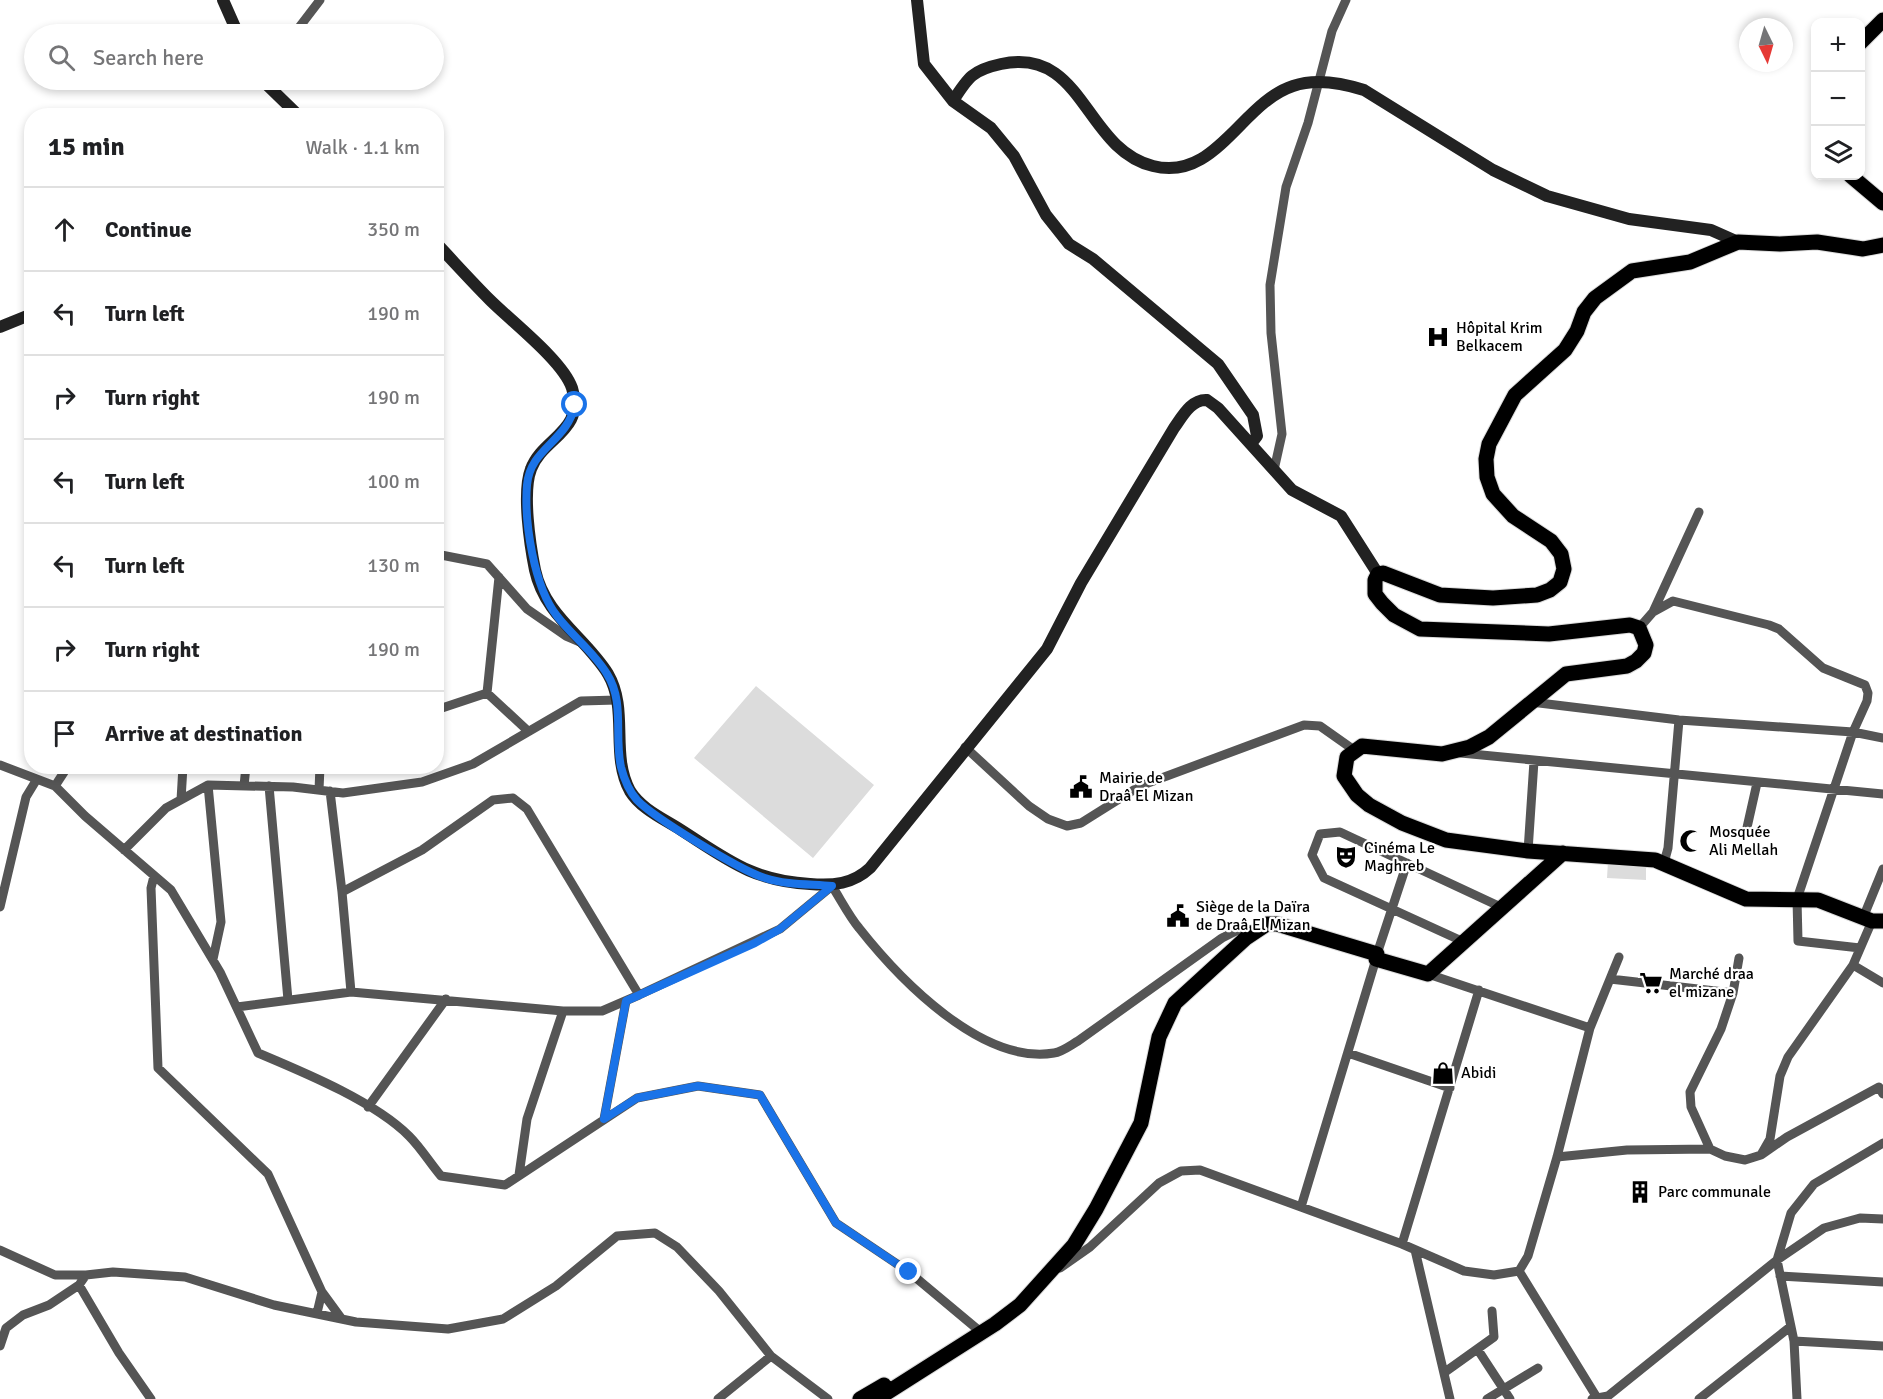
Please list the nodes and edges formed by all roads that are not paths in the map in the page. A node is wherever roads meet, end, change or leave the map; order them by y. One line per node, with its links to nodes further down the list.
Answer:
1 (223, 0): 6 (main road)
2 (320, 0): 7 (street)
3 (916, 0): 11 (main road)
4 (1346, 0): 9 (street)
5 (1883, 20): 8 (main road)
6 (234, 24)
7 (302, 24)
8 (1865, 38)
9 (1317, 83): 11 (main road); 15 (main road); 21 (street)
10 (273, 90): 12 (main road)
11 (954, 100): 20 (main road)
12 (290, 108)
13 (1856, 180): 14 (main road)
14 (1883, 203)
15 (1738, 242): 16 (main road); 24 (main road)
16 (1883, 245)
17 (444, 251): 28 (main road)
18 (24, 317): 19 (main road)
19 (0, 327)
20 (1251, 444): 21 (main road); 37 (main road)
21 (1274, 470): 24 (main road)
22 (1699, 512): 26 (street)
23 (444, 556): 25 (street)
24 (1378, 574): 27 (main road)
25 (498, 576): 28 (street); 29 (street)
26 (1653, 612): 27 (street); 35 (street)
27 (1639, 628): 31 (main road)
28 (582, 643): 30 (main road)
29 (487, 693): 32 (street); 34 (street)
30 (617, 700): 34 (street); 66 (main road)
31 (1531, 702): 33 (street); 39 (main road)
32 (444, 707)
33 (1679, 720): 35 (street); 46 (street)
34 (528, 731): 55 (street)
35 (1853, 732): 36 (street); 53 (street)
36 (1883, 738)
37 (965, 747): 38 (street); 66 (main road)
38 (1354, 750): 39 (main road); 60 (main road)
39 (1455, 752): 40 (street)
40 (1534, 761): 46 (street); 60 (street)
41 (0, 765): 47 (street)
42 (63, 774): 50 (street)
43 (183, 774): 57 (street)
44 (245, 774): 51 (street)
45 (320, 774): 54 (street)
46 (1673, 775): 48 (street); 63 (street)
47 (37, 779): 50 (street); 69 (street)
48 (1757, 783): 53 (street); 58 (street)
49 (208, 785): 51 (street); 57 (street); 79 (street)
50 (55, 786): 59 (street)
51 (244, 786): 52 (street)
52 (269, 786): 54 (street); 89 (street)
53 (1835, 789): 56 (street); 68 (street)
54 (319, 790): 55 (street)
55 (330, 791): 67 (street)
56 (1883, 794)
57 (181, 800): 59 (street)
58 (1746, 832)
59 (124, 850): 65 (street)
60 (1528, 850): 61 (main road)
61 (1563, 853): 63 (main road); 71 (main road)
62 (1407, 863): 70 (street); 70 (street); 71 (street)
63 (1664, 863): 68 (main road)
64 (1883, 870): 72 (street)
65 (154, 876): 79 (street); 116 (street)
66 (832, 886): 73 (street); 87 (street)
67 (342, 892): 85 (street); 87 (street)
68 (1797, 900): 72 (main road); 75 (street)
69 (0, 907)
70 (1392, 907): 74 (street); 76 (street)
71 (1503, 908): 74 (main road)
72 (1873, 920): 75 (street)
73 (1258, 929): 76 (main road); 113 (main road)
74 (1464, 942): 81 (main road)
75 (1860, 948): 80 (street)
76 (1376, 957): 81 (main road); 94 (street)
77 (1619, 957): 82 (street)
78 (1739, 958): 86 (street)
79 (213, 959): 91 (street)
80 (1853, 965): 83 (street); 101 (street)
81 (1428, 974): 84 (street)
82 (1610, 979): 86 (street); 93 (street)
83 (1883, 983)
84 (1479, 990): 93 (street); 95 (street)
85 (351, 992): 88 (street); 89 (street)
86 (1733, 993): 100 (street)
87 (639, 995): 90 (street)
88 (446, 999): 92 (street); 97 (street)
89 (288, 1000): 91 (street)
90 (626, 1001): 92 (street); 98 (street)
91 (237, 1007): 97 (street)
92 (562, 1011): 103 (street)
93 (1590, 1028): 102 (street)
94 (1348, 1053): 95 (street); 104 (street)
95 (1450, 1088): 106 (street)
96 (1883, 1094): 101 (street)
97 (368, 1107): 103 (street)
98 (604, 1119): 103 (street); 121 (street)
99 (1883, 1143): 109 (street)
100 (1710, 1149): 101 (street); 102 (street)
101 (1761, 1155)
102 (1557, 1157): 110 (street)
103 (519, 1175)
104 (1301, 1207): 106 (street); 113 (street)
105 (1883, 1219): 109 (street)
106 (1402, 1244): 108 (street)
107 (0, 1250): 111 (street)
108 (1414, 1250): 110 (street); 128 (street)
109 (1777, 1260): 112 (street); 130 (street)
110 (1519, 1271): 131 (street)
111 (86, 1275): 115 (street); 118 (street)
112 (1780, 1276): 114 (street); 120 (street)
113 (1042, 1282): 121 (main road)
114 (1883, 1282)
115 (79, 1285): 123 (street); 132 (street)
116 (322, 1292): 118 (street); 119 (street)
117 (1492, 1311): 125 (street)
118 (317, 1313): 119 (street)
119 (341, 1318): 126 (street)
120 (1790, 1327): 122 (street); 140 (street)
121 (980, 1330): 135 (main road); 136 (main road)
122 (1794, 1341): 124 (street); 141 (street)
123 (0, 1346)
124 (1883, 1346)
125 (1478, 1350): 128 (street); 129 (street)
126 (771, 1356): 133 (street); 134 (street)
127 (1538, 1368): 129 (street)
128 (1445, 1372): 137 (street)
129 (1503, 1389): 138 (street); 139 (street)
130 (1609, 1397): 131 (street)
131 (1594, 1398)
132 (151, 1399)
133 (718, 1399)
134 (828, 1399)
135 (860, 1399)
136 (878, 1399)
137 (1450, 1399)
138 (1487, 1399)
139 (1510, 1399)
140 (1699, 1399)
141 (1797, 1399)

